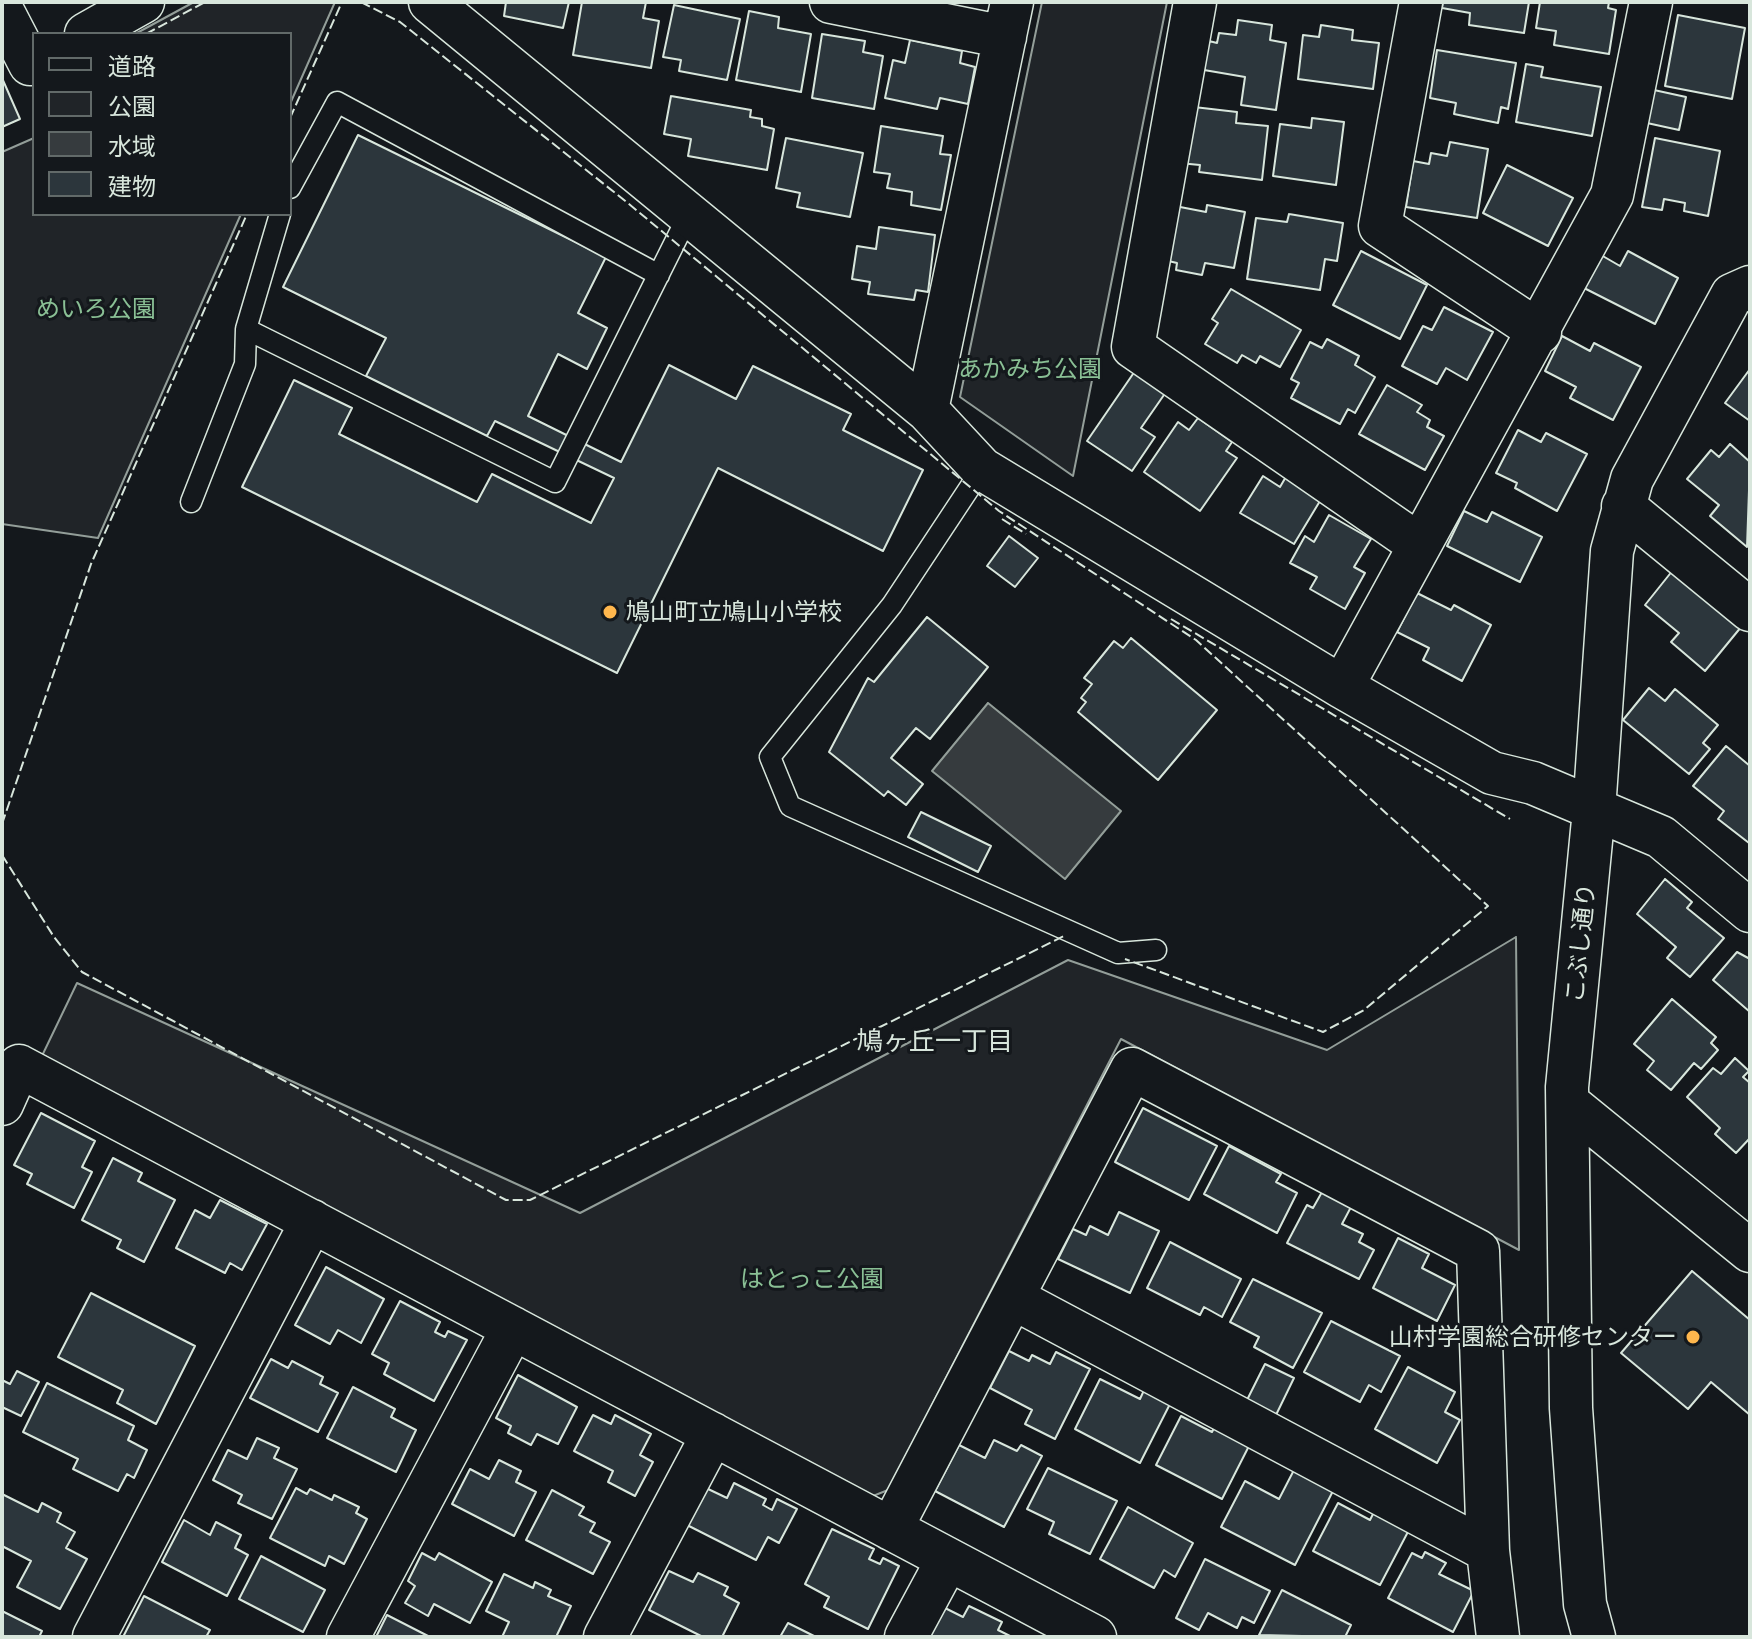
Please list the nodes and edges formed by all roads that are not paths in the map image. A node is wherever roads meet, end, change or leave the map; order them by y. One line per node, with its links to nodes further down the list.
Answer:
1 (143, 2): 9 (street)
2 (430, 2): 12 (street)
3 (831, 2): 8 (street)
4 (1195, 2): 22 (street)
5 (1421, 2): 17 (street)
6 (1651, 2): 17 (street)
7 (2, 10): 10 (street)
8 (1008, 20): 18 (street)
9 (90, 32)
10 (32, 63)
11 (292, 184): 14 (lane)
12 (690, 212): 14 (lane); 18 (street)
13 (279, 216): 16 (lane)
14 (659, 275): 16 (lane)
15 (1750, 287): 21 (street, こぶし通り)
16 (246, 329): 20 (lane)
17 (1540, 332): 22 (street)
18 (927, 410): 19 (street)
19 (982, 469): 24 (street); 27 (lane)
20 (191, 502)
21 (1623, 506): 23 (street); 25 (street, こぶし通り)
22 (1418, 544): 24 (street)
23 (1750, 610)
24 (1342, 687): 25 (street)
25 (1594, 810): 26 (street); 28 (street, こぶし通り)
26 (1750, 911)
27 (1156, 950)
28 (1568, 1103): 31 (street); 44 (street, こぶし通り)
29 (2, 1104): 30 (street)
30 (312, 1221): 33 (street); 38 (street)
31 (1750, 1251)
32 (1013, 1298): 35 (street); 36 (street); 36 (street)
33 (513, 1328): 34 (street); 39 (street)
34 (713, 1434): 35 (street); 40 (street)
35 (891, 1529): 37 (street)
36 (1488, 1551): 43 (street)
37 (948, 1559): 41 (street); 42 (street)
38 (94, 1637)
39 (348, 1637)
40 (605, 1637)
41 (906, 1637)
42 (1095, 1637)
43 (1498, 1637)
44 (1594, 1637)

